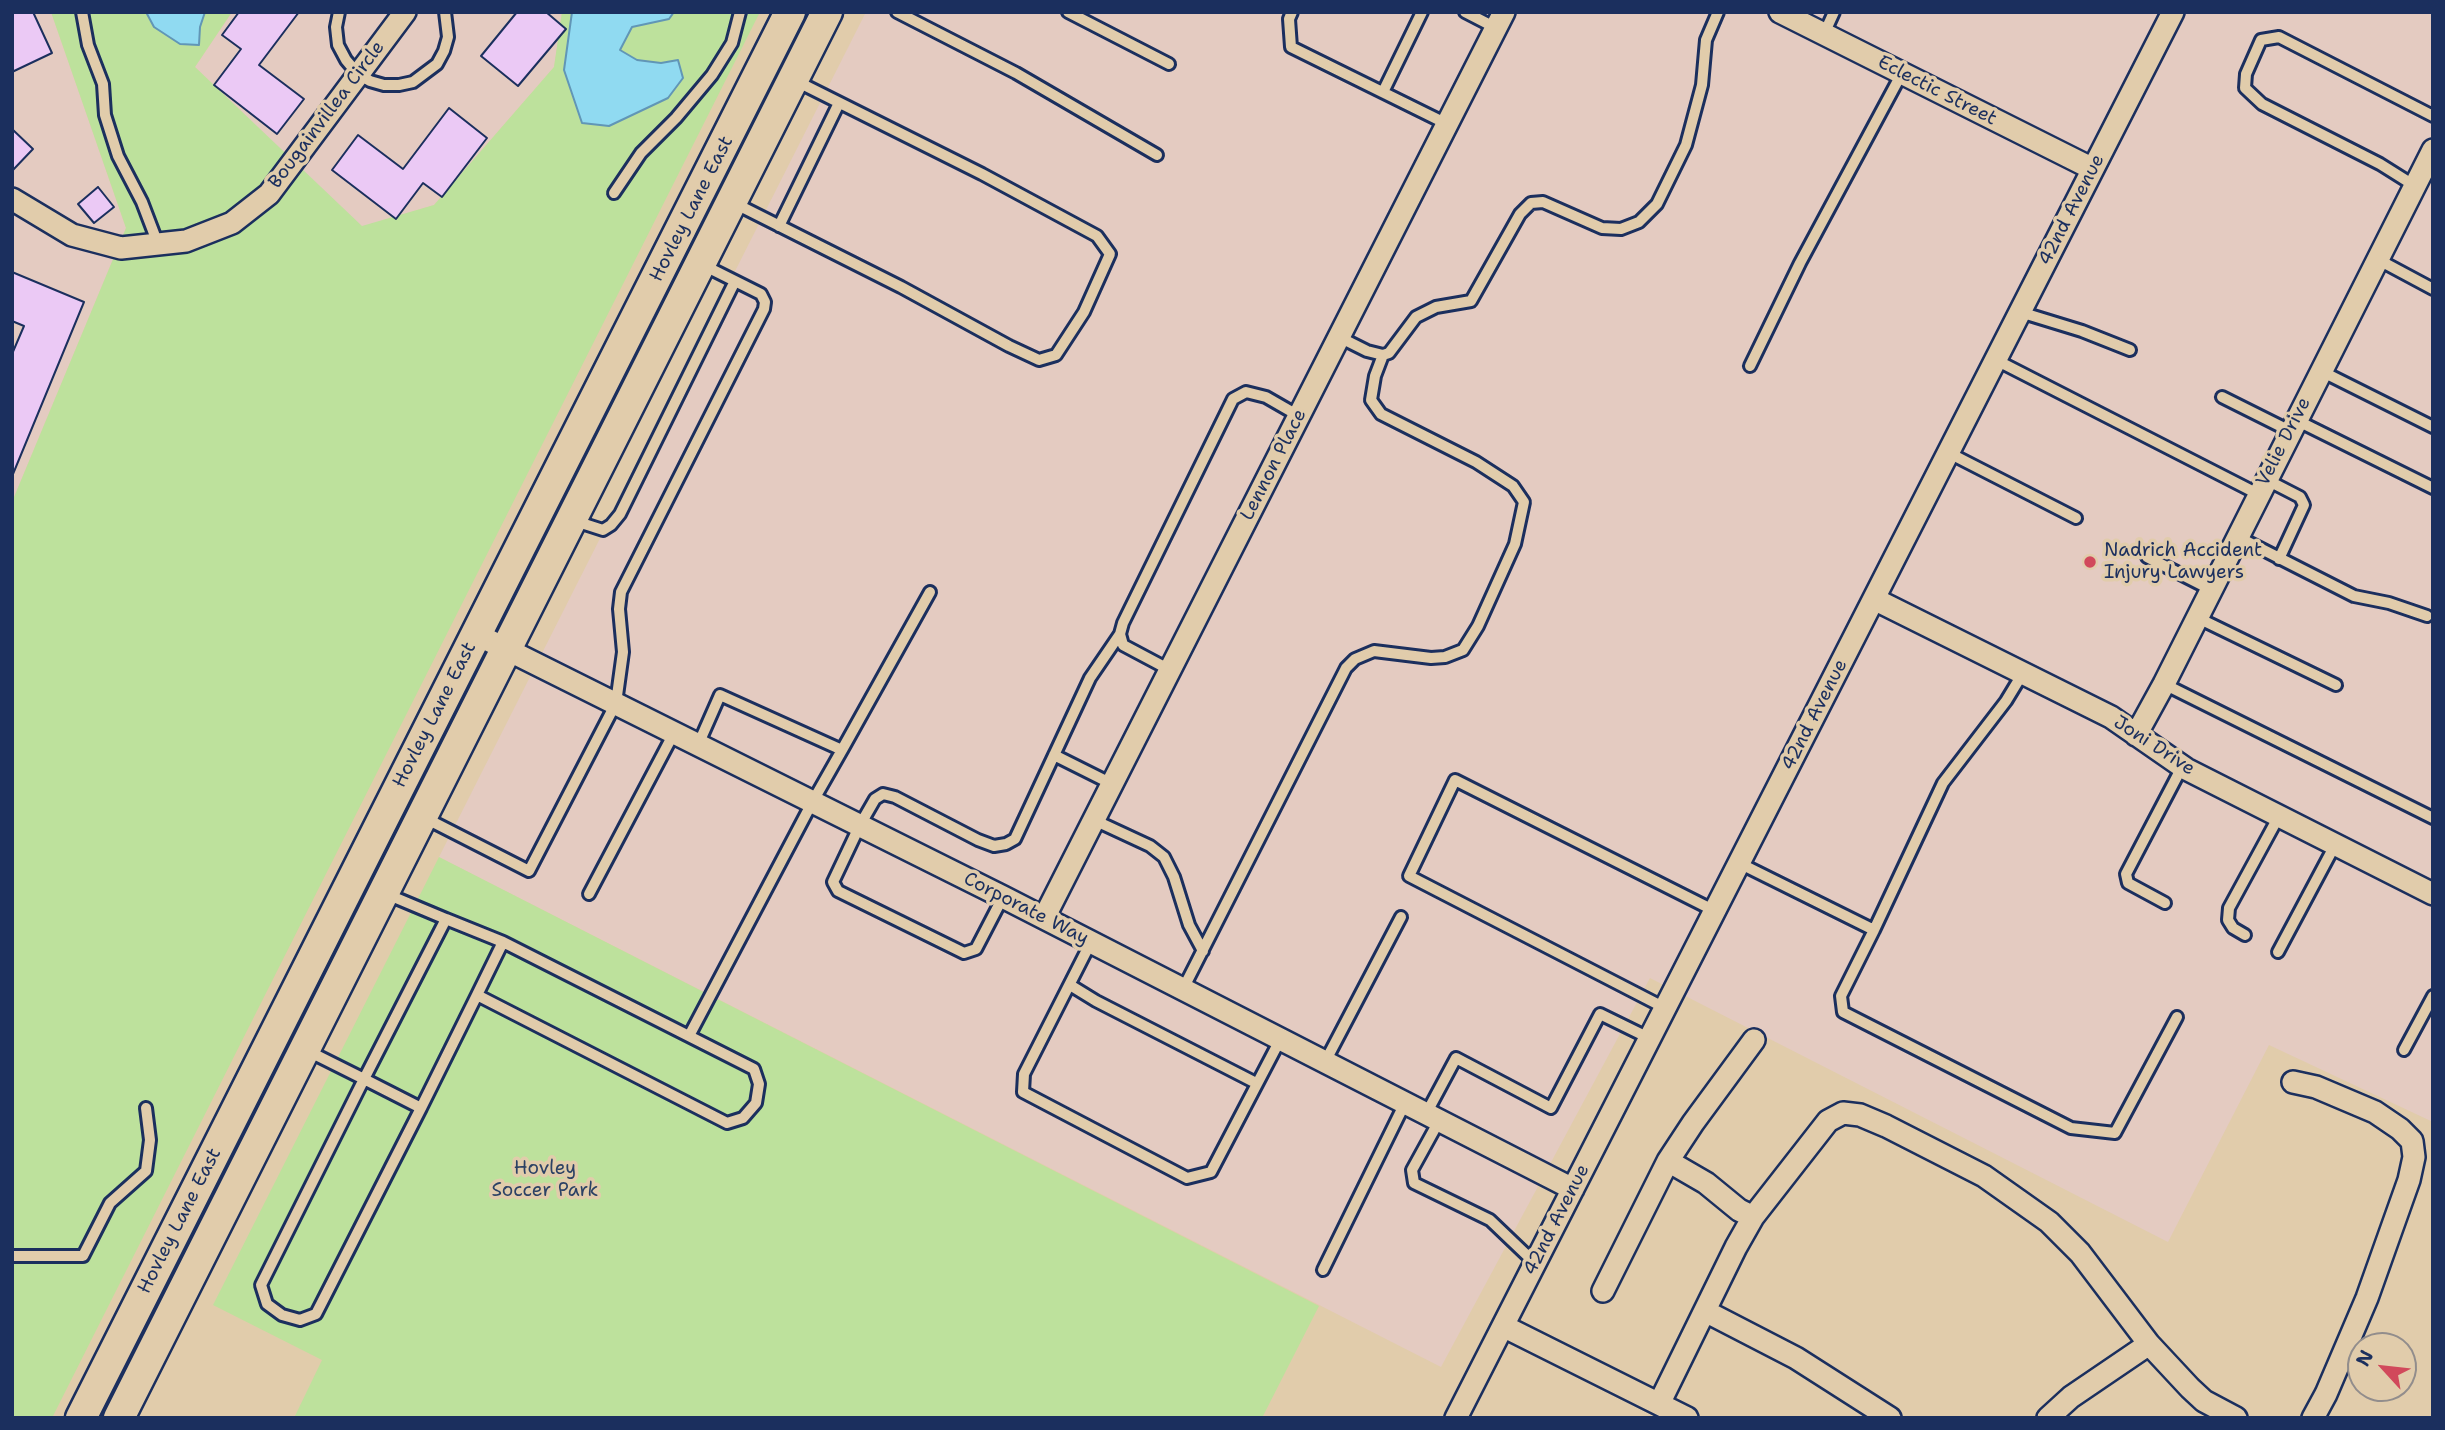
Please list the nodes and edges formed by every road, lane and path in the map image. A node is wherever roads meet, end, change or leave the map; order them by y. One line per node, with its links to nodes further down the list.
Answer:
1 (82, 12): 36 (lane)
2 (339, 12): 20 (lane)
3 (405, 12): 20 (street, Bougainvillea Circle)
4 (445, 12): 20 (lane)
5 (740, 12): 32 (lane)
6 (790, 12): 26 (street, Hovley Lane East)
7 (827, 12): 22 (street, Hovley Lane East)
8 (897, 12): 29 (lane)
9 (1068, 12): 19 (lane)
10 (1292, 12): 23 (lane)
11 (1422, 12): 23 (lane)
12 (1465, 12): 17 (lane)
13 (1718, 12): 44 (lane)
14 (1780, 12): 18 (street, Eclectic Street)
15 (1834, 12): 18 (lane)
16 (2173, 12): 30 (street, 42nd Avenue)
17 (1500, 20): 27 (street, Lennon Place)
18 (1824, 34): 21 (street, Eclectic Street)
19 (1169, 64)
20 (357, 73): 36 (street, Bougainvillea Circle)
21 (1902, 73): 30 (street, Eclectic Street); 46 (lane)
22 (793, 79): 24 (lane); 34 (street, Hovley Lane East)
23 (1383, 92): 27 (lane)
24 (839, 103): 35 (lane); 35 (lane)
25 (2433, 116): 31 (lane)
26 (736, 123): 38 (street); 65 (street, Hovley Lane East)
27 (1447, 124): 42 (street, Lennon Place)
28 (2433, 150): 31 (street, Velie Drive)
29 (1157, 155)
30 (2093, 169): 41 (street, 42nd Avenue)
31 (2415, 186): 37 (street, Velie Drive)
32 (614, 193)
33 (12, 199): 36 (street, Bougainvillea Circle)
34 (732, 202): 35 (lane); 38 (street, Hovley Lane East)
35 (779, 226)
36 (158, 244)
37 (2377, 259): 40 (lane); 47 (street, Velie Drive)
38 (701, 264): 39 (lane); 56 (street, Hovley Lane East)
39 (735, 281): 56 (lane); 72 (lane)
40 (2433, 289)
41 (2020, 312): 43 (lane); 45 (street, 42nd Avenue)
42 (1339, 337): 44 (lane); 49 (street, Lennon Place)
43 (2130, 350)
44 (1383, 355): 102 (lane)
45 (1996, 360): 52 (street, 42nd Avenue); 53 (lane)
46 (1750, 366)
47 (2321, 371): 50 (street, Velie Drive); 51 (lane)
48 (2222, 397): 50 (lane)
49 (1299, 416): 66 (lane); 68 (street, Lennon Place)
50 (2293, 426): 53 (street, Velie Drive); 54 (lane)
51 (2433, 427)
52 (1948, 453): 55 (lane); 62 (street, 42nd Avenue)
53 (2262, 487): 57 (street, Velie Drive); 59 (lane)
54 (2433, 488)
55 (2076, 518)
56 (572, 520): 67 (street, Hovley Lane East)
57 (2236, 536): 59 (lane); 60 (street, Velie Drive)
58 (2147, 557): 60 (lane)
59 (2279, 559): 63 (lane)
60 (2210, 589): 64 (street, Velie Drive)
61 (930, 592): 76 (lane)
62 (1874, 599): 69 (street, Joni Drive); 87 (street, 42nd Avenue)
63 (2427, 616)
64 (2196, 617): 70 (street, Velie Drive); 71 (lane)
65 (476, 634): 67 (street, Corporate Way); 93 (street, Hovley Lane East)
66 (1120, 634): 68 (lane); 77 (lane)
67 (507, 649): 72 (street, Corporate Way); 81 (street, Hovley Lane East)
68 (1170, 670): 79 (street, Lennon Place)
69 (2023, 673): 74 (street, Joni Drive); 98 (lane)
70 (2164, 684): 74 (street, Velie Drive); 83 (lane)
71 (2336, 685)
72 (616, 703): 73 (street, Corporate Way); 81 (lane)
73 (674, 733): 75 (street, Corporate Way); 89 (lane)
74 (2136, 734): 78 (street, Joni Drive)
75 (698, 745): 76 (lane); 80 (street, Corporate Way)
76 (842, 750): 80 (lane)
77 (1054, 755): 79 (lane); 85 (lane)
78 (2182, 766): 82 (street, Joni Drive); 92 (lane)
79 (1112, 784): 84 (street, Lennon Place)
80 (813, 801): 85 (street, Corporate Way); 110 (lane)
81 (423, 816): 88 (street, Hovley Lane East)
82 (2279, 816): 86 (street, Joni Drive); 99 (lane)
83 (2433, 818)
84 (1094, 820): 96 (street, Lennon Place); 102 (lane)
85 (860, 825): 91 (street, Corporate Way); 91 (lane)
86 (2335, 845): 90 (street, Joni Drive); 103 (lane)
87 (1739, 863): 94 (street, 42nd Avenue); 98 (lane)
88 (384, 893): 97 (lane); 114 (street, Hovley Lane East)
89 (589, 894)
90 (2433, 894)
91 (1003, 897): 96 (street, Corporate Way)
92 (2165, 903)
93 (339, 906): 114 (street); 135 (street, Hovley Lane East)
94 (1715, 911): 108 (street, 42nd Avenue); 108 (lane)
95 (1401, 917): 116 (lane)
96 (1044, 918): 100 (street, Corporate Way)
97 (446, 919): 101 (lane); 117 (lane)
98 (1874, 930): 109 (lane)
99 (2245, 935)
100 (1091, 942): 104 (lane); 105 (street, Corporate Way)
101 (503, 943): 106 (lane); 110 (lane)
102 (1203, 951): 105 (lane)
103 (2278, 952)
104 (1070, 985): 119 (lane); 119 (lane)
105 (1183, 989): 112 (street, Corporate Way)
106 (477, 995): 110 (lane); 122 (lane)
107 (2433, 996): 115 (lane)
108 (1665, 1008): 111 (street, 42nd Avenue)
109 (2177, 1017)
110 (689, 1035)
111 (1649, 1038): 123 (lane); 125 (street, 42nd Avenue)
112 (1280, 1040): 116 (street, Corporate Way); 119 (lane)
113 (1754, 1040): 124 (street)
114 (305, 1050): 117 (lane); 136 (street, Hovley Lane East)
115 (2404, 1051)
116 (1325, 1062): 120 (street, Corporate Way)
117 (364, 1079): 122 (lane); 122 (lane)
118 (2293, 1082): 142 (street)
119 (1256, 1083)
120 (1405, 1103): 123 (street, Corporate Way); 129 (lane)
121 (146, 1108): 127 (lane)
122 (421, 1108)
123 (1433, 1117): 125 (street, Corporate Way); 128 (lane)
124 (1668, 1161): 126 (street); 130 (street)
125 (1573, 1189): 128 (street, 42nd Avenue)
126 (1753, 1217): 131 (street); 133 (street)
127 (12, 1256)
128 (1535, 1263): 132 (street, 42nd Avenue)
129 (1323, 1270)
130 (1603, 1291)
131 (1704, 1311): 134 (street); 139 (street)
132 (1503, 1326): 134 (street); 137 (street, 42nd Avenue)
133 (2149, 1344): 140 (street); 141 (street)
134 (1659, 1404): 138 (street)
135 (81, 1418)
136 (119, 1418)
137 (1456, 1418)
138 (1687, 1418)
139 (1890, 1418)
140 (2048, 1418)
141 (2235, 1418)
142 (2313, 1418)

